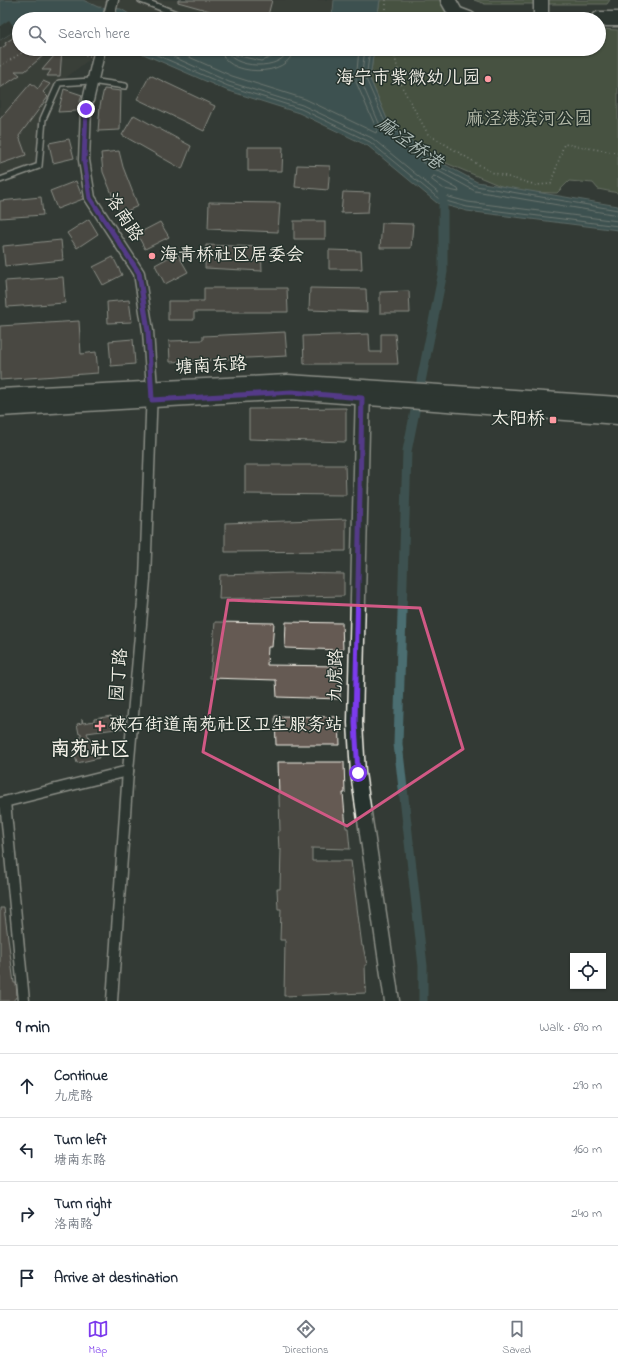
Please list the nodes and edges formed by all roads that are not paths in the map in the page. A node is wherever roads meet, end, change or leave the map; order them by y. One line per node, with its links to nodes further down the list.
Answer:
1 (113, 0): 5 (street)
2 (141, 0): 6 (lane)
3 (448, 0): 7 (main road)
4 (541, 0): 8 (main road)
5 (110, 12)
6 (171, 12)
7 (455, 12)
8 (541, 12)
9 (606, 19): 10 (main road)
10 (618, 19)
11 (98, 56): 12 (street, 洛南路)
12 (91, 81): 13 (lane); 14 (lane); 16 (street, 洛南路)
13 (126, 86)
14 (0, 180)
15 (363, 392): 16 (main road, 塘南东路); 18 (main road, 塘南东路); 26 (main road, 九虎路)
16 (152, 394): 17 (main road, 塘南东路); 20 (main road, 塘南东路); 22 (street, 园丁路)
17 (0, 396)
18 (437, 397): 19 (main road); 21 (main road)
19 (618, 404)
20 (0, 409)
21 (618, 417)
22 (128, 771): 23 (street); 25 (street, 园丁路)
23 (2, 802): 24 (street)
24 (24, 1001)
25 (112, 1001)
26 (392, 1001)

